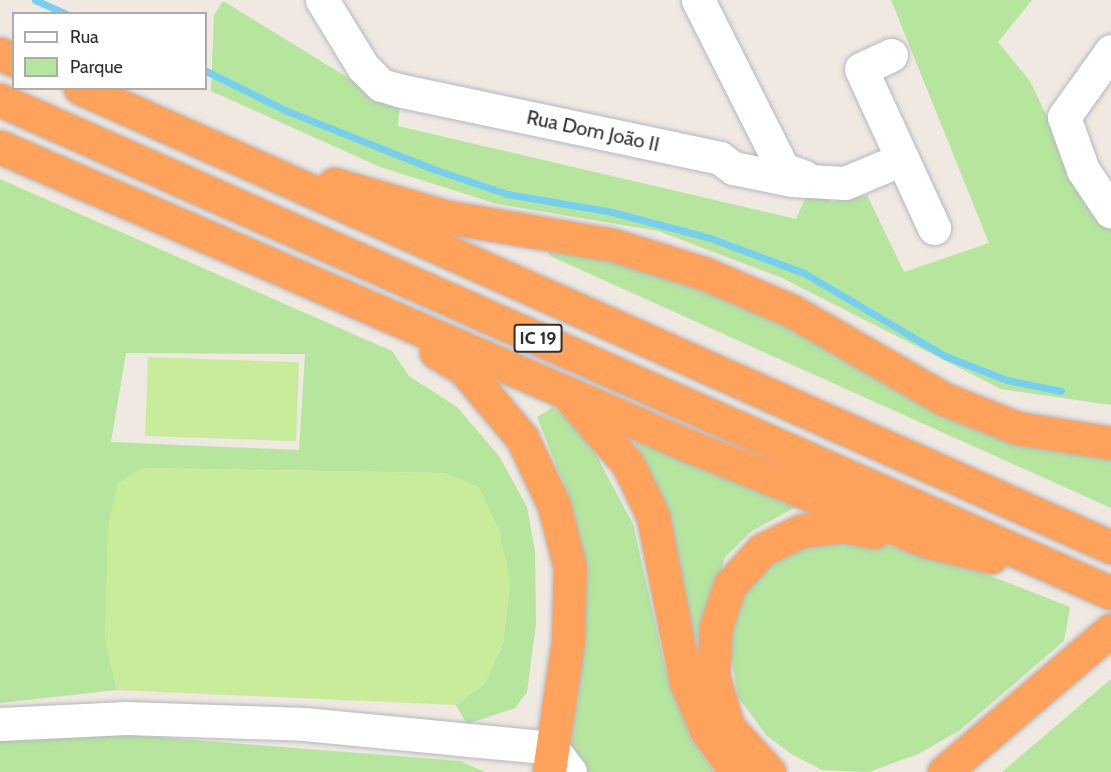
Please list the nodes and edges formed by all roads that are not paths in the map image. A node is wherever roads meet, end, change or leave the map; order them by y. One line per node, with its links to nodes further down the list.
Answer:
1 (322, 0): 4 (street, Rua Dom João II)
2 (344, 0): 4 (street)
3 (698, 0): 9 (street)
4 (348, 38): 11 (street, Rua Dom João II)
5 (1111, 51): 15 (street)
6 (891, 55): 12 (street)
7 (85, 90): 13 (highway, IC 19)
8 (0, 100): 22 (highway, IC 19)
9 (758, 128): 11 (street); 14 (street)
10 (0, 147): 17 (highway)
11 (720, 158): 14 (street, Rua Dom João II)
12 (902, 159): 14 (street, Rua Dom João II); 16 (street)
13 (262, 168): 19 (highway); 21 (highway, IC 19)
14 (806, 177)
15 (1111, 212)
16 (934, 228)
17 (374, 313): 18 (highway); 27 (highway)
18 (562, 390): 20 (highway); 28 (highway)
19 (1111, 443)
20 (926, 540): 22 (highway); 29 (highway)
21 (1111, 547)
22 (1075, 577): 23 (highway, IC 19)
23 (1111, 594)
24 (1111, 630): 25 (highway)
25 (1093, 664): 30 (highway); 31 (highway)
26 (0, 724): 27 (street)
27 (547, 762)
28 (736, 772)
29 (770, 772)
30 (944, 772)
31 (979, 772)

